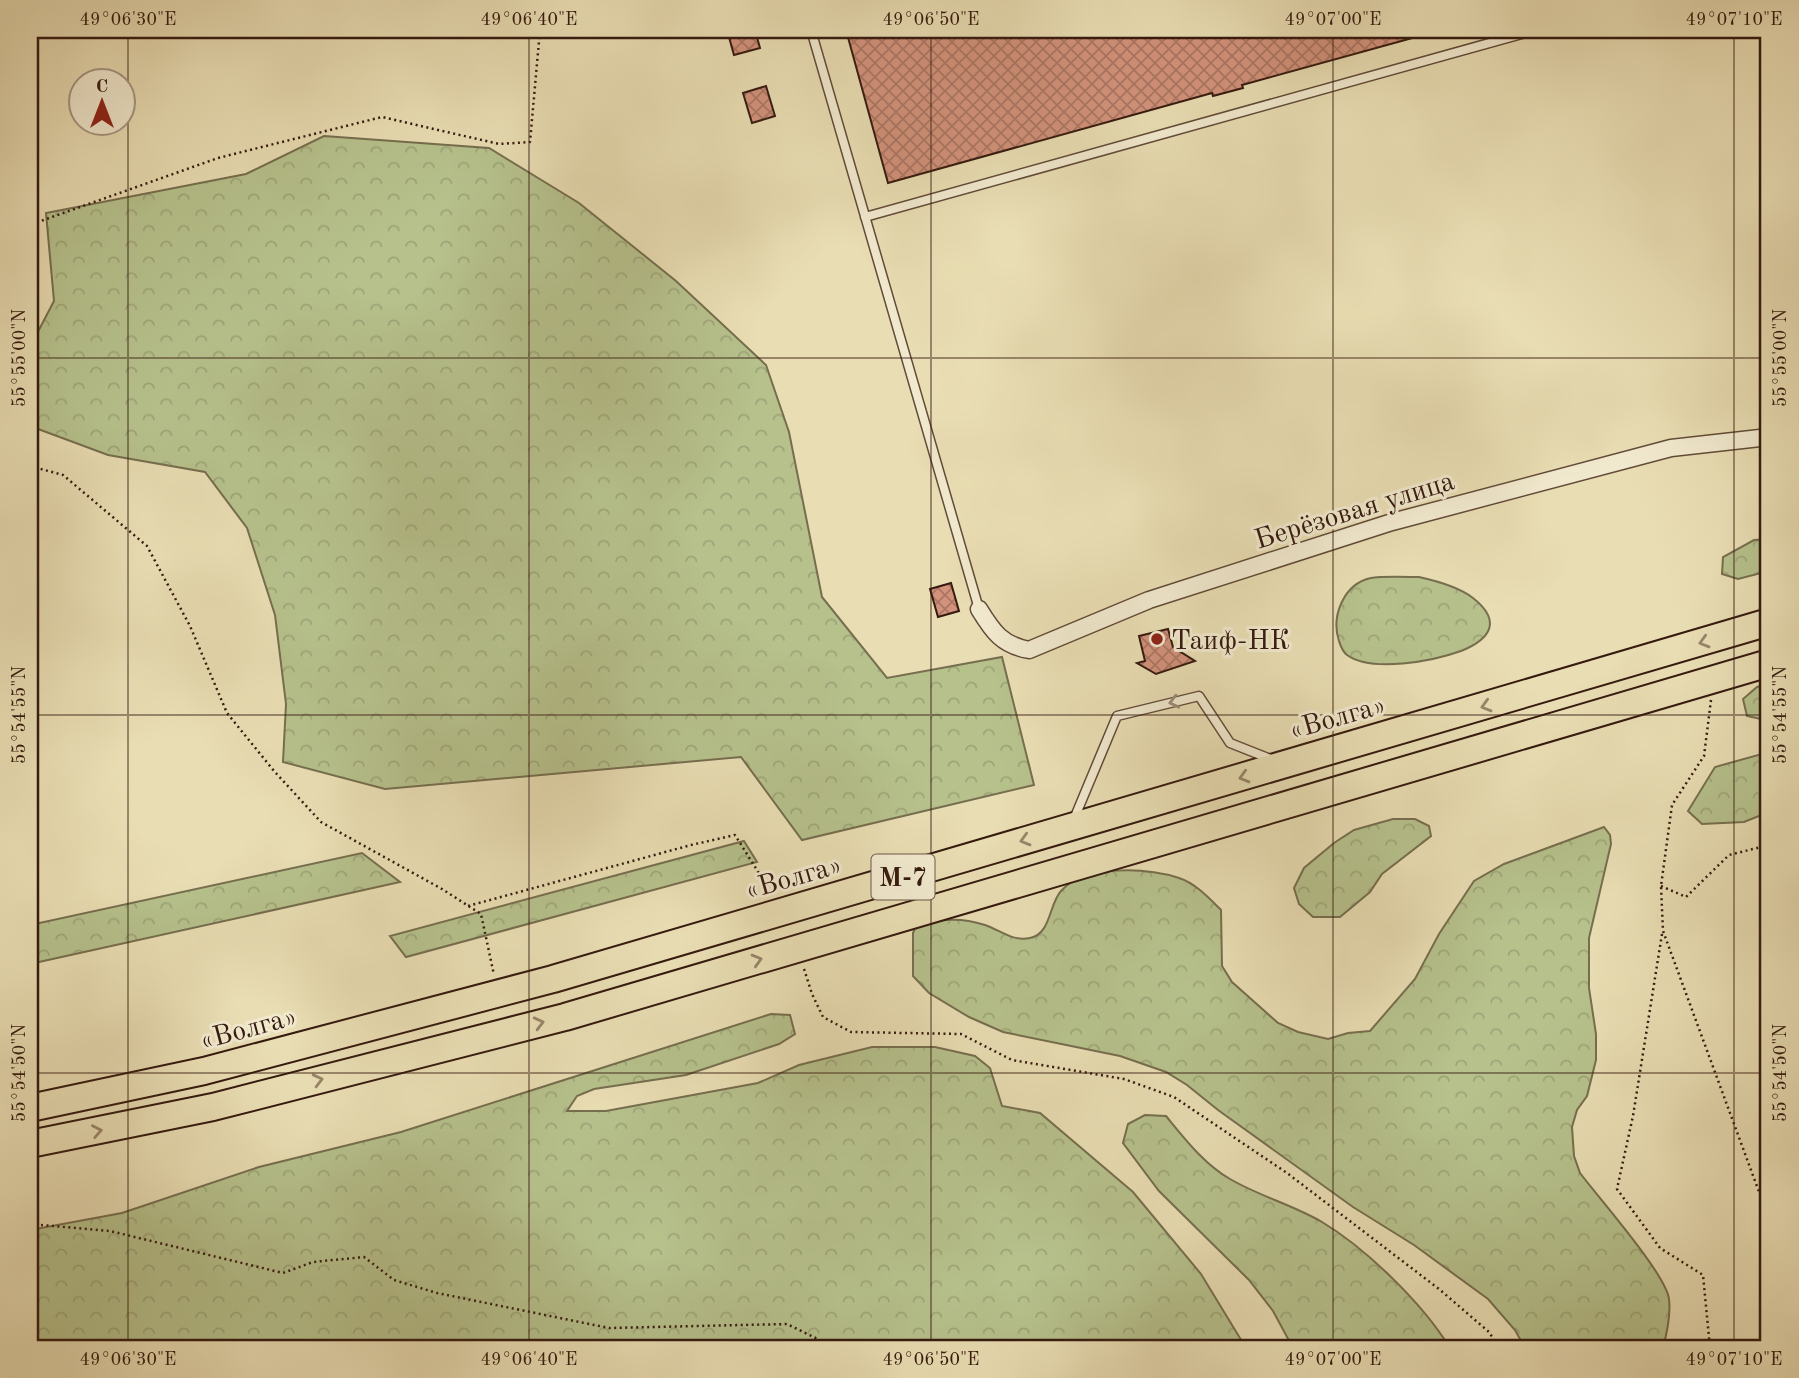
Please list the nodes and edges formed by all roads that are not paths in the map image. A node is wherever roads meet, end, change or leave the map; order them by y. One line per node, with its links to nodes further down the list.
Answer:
1 (811, 30): 3 (lane)
2 (1536, 30): 3 (lane)
3 (865, 217): 5 (lane)
4 (1769, 437): 5 (street, Берёзовая улица)
5 (979, 609)
6 (1769, 622): 8 (highway, «Волга» / М-7, one-way to 8)
7 (1769, 663): 11 (highway, М-7, one-way to 7)
8 (1285, 764): 9 (highway, «Волга» / М-7, one-way to 9); 9 (lane, one-way to 9)
9 (1071, 827): 10 (highway, «Волга» / М-7, one-way to 10)
10 (30, 1108)
11 (30, 1144)

